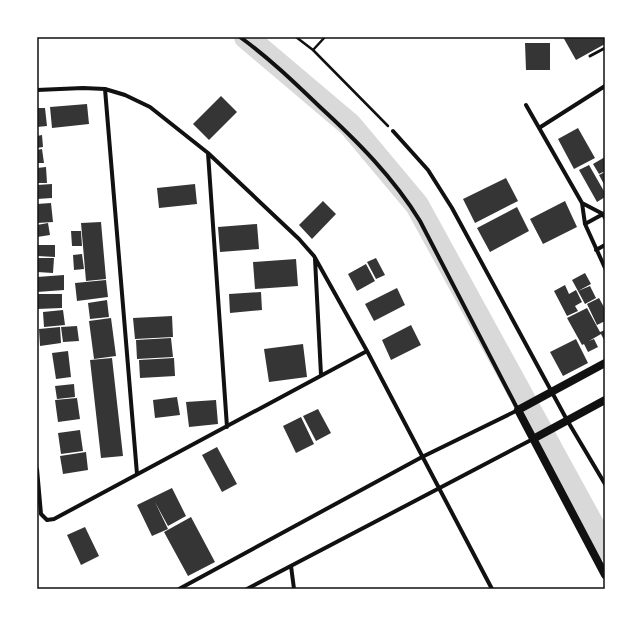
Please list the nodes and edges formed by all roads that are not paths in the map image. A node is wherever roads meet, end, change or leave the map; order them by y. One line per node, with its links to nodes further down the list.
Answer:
1 (240, 37): 23 (street)
2 (605, 48): 3 (lane)
3 (590, 56)
4 (605, 86): 8 (street)
5 (105, 89): 6 (street); 10 (street); 29 (street)
6 (37, 90)
7 (526, 105): 8 (street)
8 (539, 128): 11 (street)
9 (393, 131): 21 (street)
10 (208, 153): 16 (street); 25 (street)
11 (582, 203): 12 (street); 13 (street)
12 (604, 215): 13 (street)
13 (585, 224): 15 (street)
14 (605, 245): 15 (street)
15 (596, 250): 17 (street)
16 (314, 256): 18 (street); 20 (street)
17 (605, 268)
18 (367, 352): 20 (street); 27 (street)
19 (605, 363): 21 (main road)
20 (321, 375): 25 (street)
21 (550, 393): 23 (main road); 24 (street)
22 (605, 400): 24 (main road)
23 (522, 408): 26 (main road); 27 (street)
24 (565, 421): 26 (main road); 30 (street)
25 (227, 427): 29 (street)
26 (537, 436): 31 (street); 33 (main road)
27 (422, 457): 31 (street); 34 (street)
28 (37, 469): 29 (street)
29 (137, 474)
30 (605, 484)
31 (438, 488): 32 (street); 37 (street)
32 (291, 566): 35 (street); 36 (street)
33 (605, 575)
34 (178, 589)
35 (247, 589)
36 (294, 589)
37 (492, 589)

